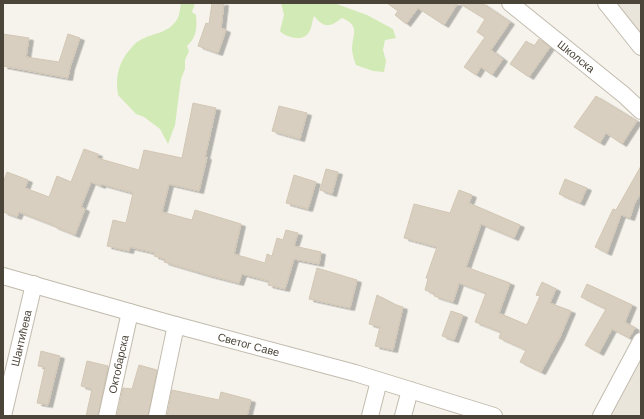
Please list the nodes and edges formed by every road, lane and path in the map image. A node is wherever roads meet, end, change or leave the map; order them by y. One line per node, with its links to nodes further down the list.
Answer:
1 (510, 3): 4 (street, Школска)
2 (606, 3): 3 (street)
3 (641, 46)
4 (641, 111)
5 (3, 276): 6 (street, Светог Саве)
6 (34, 284): 7 (street, Светог Саве); 12 (street, Шантићева)
7 (130, 312): 8 (street, Светог Саве); 13 (street, Октобарска)
8 (176, 325): 10 (street, Светог Саве); 14 (street)
9 (641, 341): 18 (street)
10 (379, 381): 11 (street, Светог Саве); 15 (street)
11 (410, 390): 16 (street); 17 (street, Светог Саве)
12 (3, 416)
13 (107, 416)
14 (157, 416)
15 (370, 416)
16 (403, 416)
17 (494, 416)
18 (601, 416)

